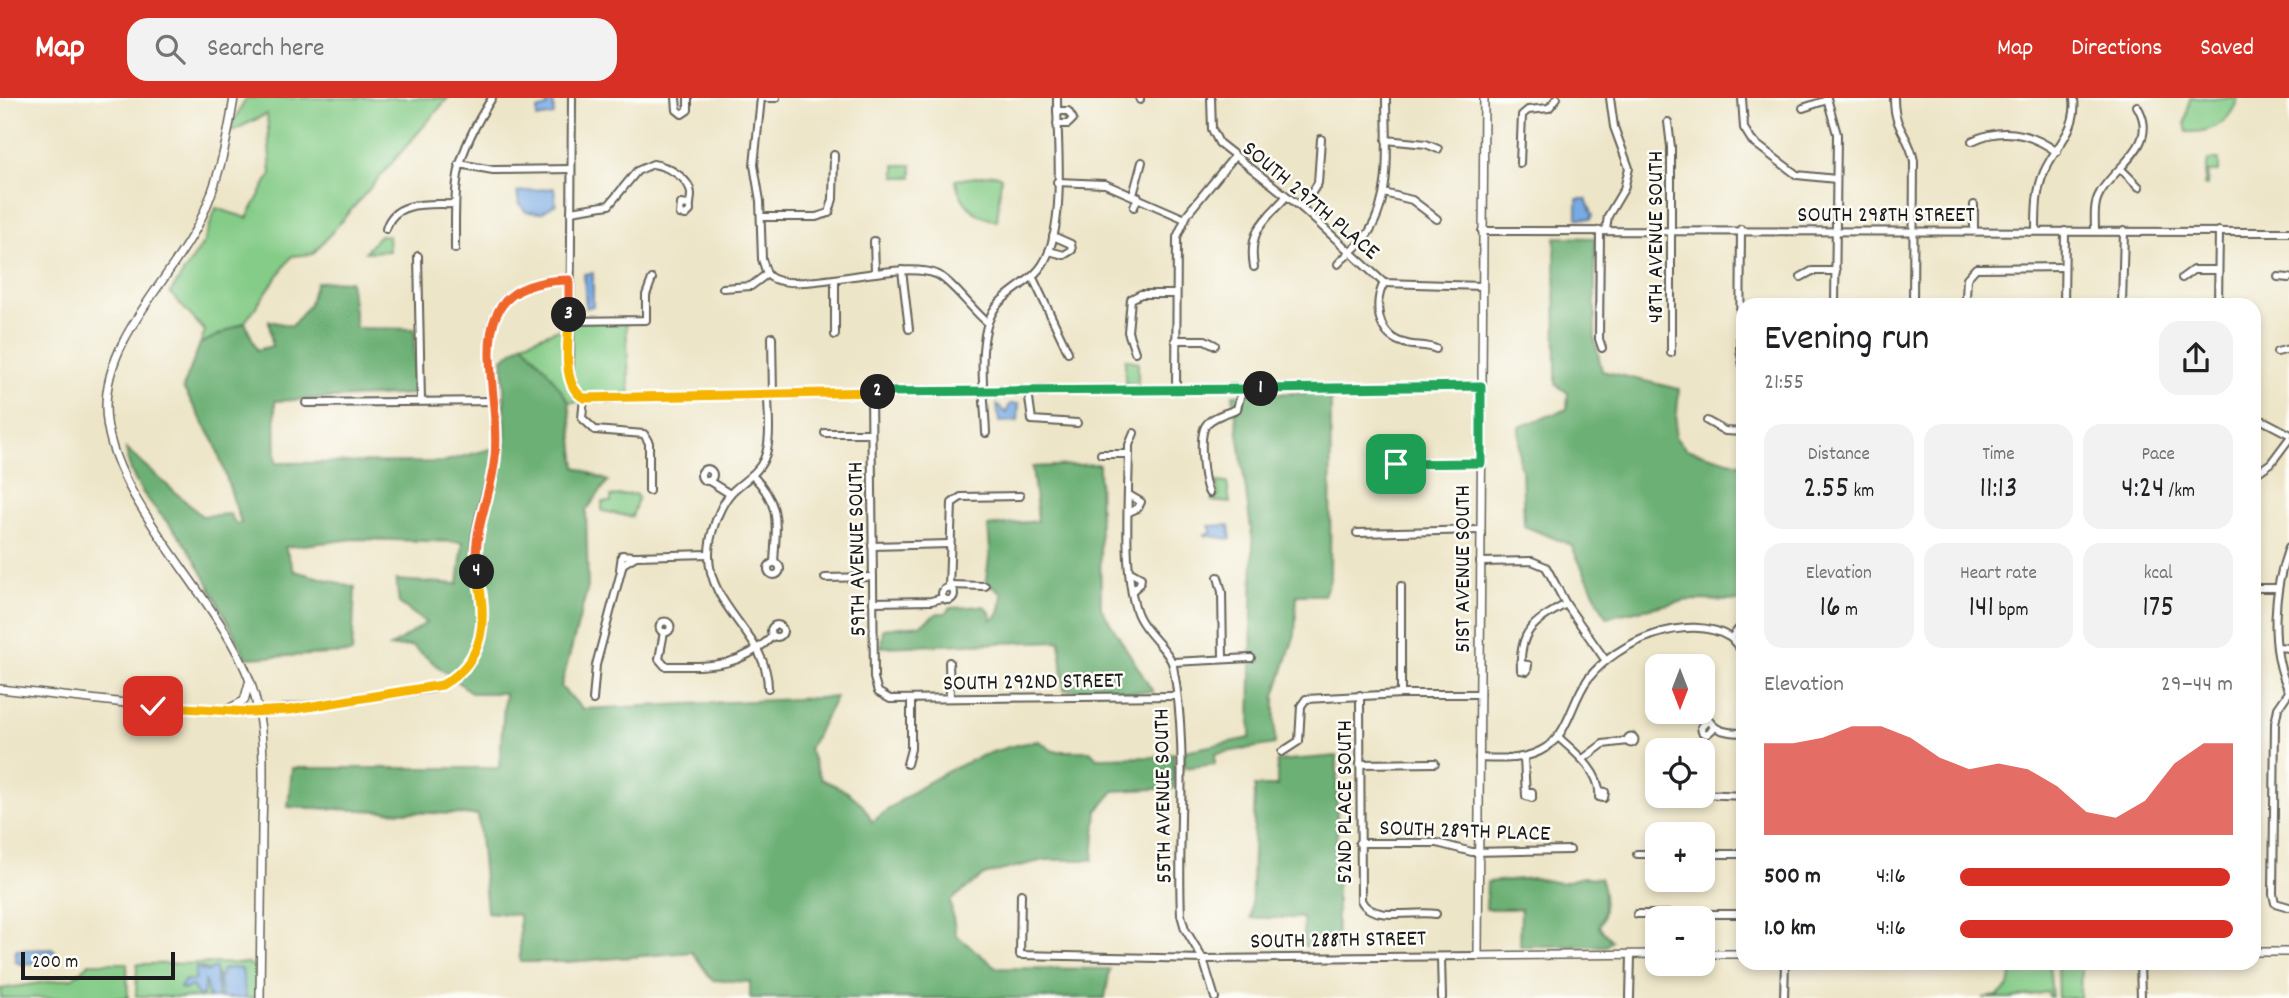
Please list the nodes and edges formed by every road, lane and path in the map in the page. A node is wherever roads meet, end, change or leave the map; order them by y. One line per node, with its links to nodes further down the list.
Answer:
1 (225, 98): 2 (street)
2 (234, 98): 179 (main road)
3 (492, 98): 33 (street)
4 (572, 98): 34 (street)
5 (676, 98): 6 (street)
6 (688, 98)
7 (762, 98): 8 (street); 48 (street)
8 (776, 98)
9 (1057, 98): 21 (street)
10 (1211, 98): 30 (street, SOUTH 297TH PLACE)
11 (1386, 98): 25 (street)
12 (1483, 98): 58 (main road, 51ST AVENUE SOUTH)
13 (1610, 98): 54 (street)
14 (1742, 98): 36 (street)
15 (1894, 98): 56 (street)
16 (2074, 98): 28 (street)
17 (1827, 99): 20 (street); 36 (street)
18 (1556, 101): 32 (street)
19 (2137, 106): 35 (street)
20 (1803, 108)
21 (1057, 110): 23 (street); 23 (street)
22 (1668, 122): 52 (street, 48TH AVENUE SOUTH)
23 (1057, 124): 37 (street)
24 (1321, 139): 46 (street)
25 (1386, 141): 27 (street); 39 (street)
26 (1972, 141): 28 (street)
27 (1438, 149)
28 (2057, 152): 59 (street)
29 (834, 155): 48 (street)
30 (1234, 157): 41 (street, SOUTH 297TH PLACE); 49 (street)
31 (1142, 162): 40 (street)
32 (1520, 163)
33 (459, 164): 34 (street); 42 (street)
34 (571, 169): 47 (street)
35 (2121, 169): 38 (street); 61 (street)
36 (1836, 179): 55 (street)
37 (1057, 183): 40 (street); 65 (street)
38 (2139, 187)
39 (1384, 193): 50 (street); 69 (street)
40 (1135, 196): 45 (street); 49 (street)
41 (1286, 197): 46 (street, SOUTH 297TH PLACE); 72 (street)
42 (455, 204): 51 (street); 67 (street)
43 (689, 205): 47 (street)
44 (1974, 205): 57 (street)
45 (1134, 207)
46 (1303, 208): 69 (street, SOUTH 297TH PLACE)
47 (570, 211): 86 (street)
48 (761, 217): 78 (street)
49 (1185, 219): 90 (street)
50 (1437, 219)
51 (386, 229)
52 (1671, 229): 53 (street, SOUTH 298TH STREET); 54 (street, SOUTH 298TH STREET); 111 (street, 48TH AVENUE SOUTH)
53 (1741, 229): 55 (street, SOUTH 298TH STREET); 91 (street)
54 (1603, 230): 58 (street, SOUTH 298TH STREET); 105 (street)
55 (1836, 230): 56 (street, SOUTH 298TH STREET); 77 (street)
56 (1915, 230): 57 (street, SOUTH 298TH STREET); 93 (street)
57 (1974, 230): 59 (street, SOUTH 298TH STREET)
58 (1482, 231): 88 (main road, 51ST AVENUE SOUTH)
59 (2036, 231): 60 (street, SOUTH 298TH STREET)
60 (2066, 231): 61 (street, SOUTH 298TH STREET); 73 (street)
61 (2095, 231): 62 (street, SOUTH 298TH STREET)
62 (2124, 231): 63 (street, SOUTH 298TH STREET); 96 (street)
63 (2219, 232): 64 (street, SOUTH 298TH STREET); 75 (street)
64 (2289, 232)
65 (1053, 236): 68 (street); 68 (street)
66 (874, 241): 76 (street)
67 (455, 249)
68 (1049, 251): 81 (street)
69 (1349, 253): 71 (street); 87 (street, SOUTH 297TH PLACE)
70 (418, 256): 120 (street)
71 (1338, 264)
72 (1254, 267)
73 (2064, 267): 94 (street); 95 (street)
74 (902, 270): 76 (street); 99 (street); 100 (street)
75 (2218, 270): 82 (street); 97 (street)
76 (875, 271): 85 (street)
77 (1836, 271): 79 (street); 92 (street)
78 (767, 274): 85 (street); 89 (street)
79 (1801, 277)
80 (2278, 277): 83 (street)
81 (1033, 278): 99 (street); 108 (street)
82 (2182, 278)
83 (2289, 278)
84 (652, 279): 98 (street)
85 (835, 279): 101 (street)
86 (569, 280): 98 (street); 121 (street)
87 (1384, 283): 88 (street, SOUTH 297TH PLACE); 106 (street)
88 (1482, 286): 112 (main road, 51ST AVENUE SOUTH)
89 (723, 288)
90 (1175, 294): 103 (street); 109 (street)
91 (1740, 298)
92 (1835, 298)
93 (1913, 298)
94 (1966, 298)
95 (2064, 298)
96 (2122, 298)
97 (2218, 298)
98 (569, 321): 119 (street)
99 (987, 322): 114 (street)
100 (909, 329)
101 (835, 335)
102 (772, 337): 118 (street)
103 (1175, 340): 104 (street); 116 (street)
104 (1215, 345)
105 (1602, 348)
106 (1436, 349)
107 (2289, 349): 110 (street)
108 (1068, 352)
109 (1135, 352)
110 (2277, 352)
111 (1671, 353)
112 (1481, 386): 113 (street); 134 (main road, 51ST AVENUE SOUTH)
113 (1242, 389): 116 (street); 140 (street)
114 (984, 391): 115 (street); 117 (street); 129 (street)
115 (1028, 391): 116 (street); 125 (street)
116 (1176, 391)
117 (872, 392): 118 (street); 128 (street, 59TH AVENUE SOUTH)
118 (771, 395): 119 (street); 137 (street)
119 (584, 398): 139 (street)
120 (421, 401): 121 (street); 122 (street)
121 (496, 401): 192 (street)
122 (306, 403)
123 (1707, 421): 126 (street)
124 (2264, 421): 131 (street)
125 (1077, 423)
126 (1736, 431)
127 (825, 433): 128 (street)
128 (871, 433): 148 (street, 59TH AVENUE SOUTH)
129 (986, 433)
130 (1134, 433): 133 (street)
131 (2289, 437): 136 (street)
132 (1101, 454): 133 (street)
133 (1129, 454): 142 (street)
134 (1481, 463): 135 (street); 145 (main road, 51ST AVENUE SOUTH)
135 (1382, 466)
136 (2261, 470)
137 (752, 475): 141 (street); 153 (street)
138 (709, 481): 141 (street)
139 (649, 491)
140 (1209, 493)
141 (730, 494): 150 (street)
142 (1129, 495): 144 (street); 144 (street)
143 (1020, 496): 147 (street)
144 (1129, 512): 177 (street)
145 (1481, 530): 146 (street); 152 (main road, 51ST AVENUE SOUTH)
146 (1357, 533)
147 (950, 544): 148 (street); 158 (street)
148 (873, 546): 155 (street, 59TH AVENUE SOUTH)
149 (2289, 547): 162 (street)
150 (709, 554): 151 (street); 172 (street)
151 (636, 556): 154 (street); 154 (street)
152 (1480, 562): 164 (street); 185 (main road, 51ST AVENUE SOUTH)
153 (774, 563)
154 (620, 569): 190 (street)
155 (873, 576): 157 (street); 163 (street, 59TH AVENUE SOUTH)
156 (1218, 577): 173 (street)
157 (825, 578)
158 (949, 586): 159 (street); 163 (street)
159 (985, 586)
160 (1401, 586): 183 (street)
161 (2261, 588): 162 (street)
162 (2277, 588): 170 (street)
163 (873, 602): 188 (street, 59TH AVENUE SOUTH)
164 (1566, 604): 175 (street); 178 (street)
165 (664, 632): 172 (street)
166 (1736, 632): 168 (street)
167 (773, 636): 172 (street)
168 (1731, 638): 169 (street); 175 (street)
169 (1736, 644)
170 (2277, 648): 171 (street); 182 (street)
171 (2289, 648)
172 (759, 649): 180 (street)
173 (1223, 658): 174 (street); 177 (street)
174 (1251, 658)
175 (1606, 661): 195 (street)
176 (949, 662): 187 (street)
177 (1173, 662): 186 (street, 55TH AVENUE SOUTH)
178 (1521, 664)
179 (248, 676): 191 (main road); 192 (main road)
180 (768, 688)
181 (0, 689): 191 (main road)
182 (2289, 692): 216 (street)
183 (1401, 694): 184 (street); 185 (street)
184 (1360, 695): 197 (street); 203 (street, 52ND PLACE SOUTH)
185 (1480, 695): 198 (main road, 51ST AVENUE SOUTH)
186 (1176, 696): 187 (street, SOUTH 292ND STREET); 228 (street, 55TH AVENUE SOUTH)
187 (950, 698): 189 (street, SOUTH 292ND STREET)
188 (890, 699): 189 (street, SOUTH 292ND STREET)
189 (911, 699): 202 (street)
190 (593, 700)
191 (220, 711): 192 (main road)
192 (257, 712): 231 (main road)
193 (1711, 724): 194 (street)
194 (1736, 733)
195 (1558, 737): 199 (street); 200 (street)
196 (1628, 741): 200 (street)
197 (1282, 752)
198 (1479, 758): 199 (street); 210 (main road, 51ST AVENUE SOUTH)
199 (1524, 758): 205 (street)
200 (1583, 759): 204 (street)
201 (1435, 763): 203 (street)
202 (907, 764)
203 (1360, 764): 208 (street, 52ND PLACE SOUTH)
204 (1600, 791)
205 (1527, 792)
206 (1715, 795): 207 (street)
207 (1736, 796)
208 (1359, 843): 210 (street, SOUTH 289TH PLACE); 217 (street, 52ND PLACE SOUTH)
209 (1570, 850): 210 (street, SOUTH 289TH PLACE)
210 (1479, 852): 226 (main road, 51ST AVENUE SOUTH)
211 (1637, 854): 212 (street)
212 (1645, 854)
213 (1715, 854): 214 (street)
214 (1736, 854)
215 (1021, 894): 228 (street, SOUTH 288TH STREET)
216 (2289, 907)
217 (1436, 914)
218 (1637, 914): 219 (street)
219 (1736, 914)
220 (2261, 952): 221 (main road)
221 (2289, 952)
222 (1645, 954): 225 (main road, SOUTH 288TH STREET)
223 (1715, 954): 224 (main road)
224 (1736, 954)
225 (1631, 955): 226 (main road, SOUTH 288TH STREET); 234 (street)
226 (1478, 956): 227 (street, SOUTH 288TH STREET)
227 (1441, 957): 228 (street, SOUTH 288TH STREET); 233 (street)
228 (1203, 959): 232 (street, 55TH AVENUE SOUTH)
229 (1785, 970): 235 (street)
230 (2140, 970): 236 (street)
231 (260, 998)
232 (1215, 998)
233 (1442, 998)
234 (1630, 998)
235 (1784, 998)
236 (2141, 998)

